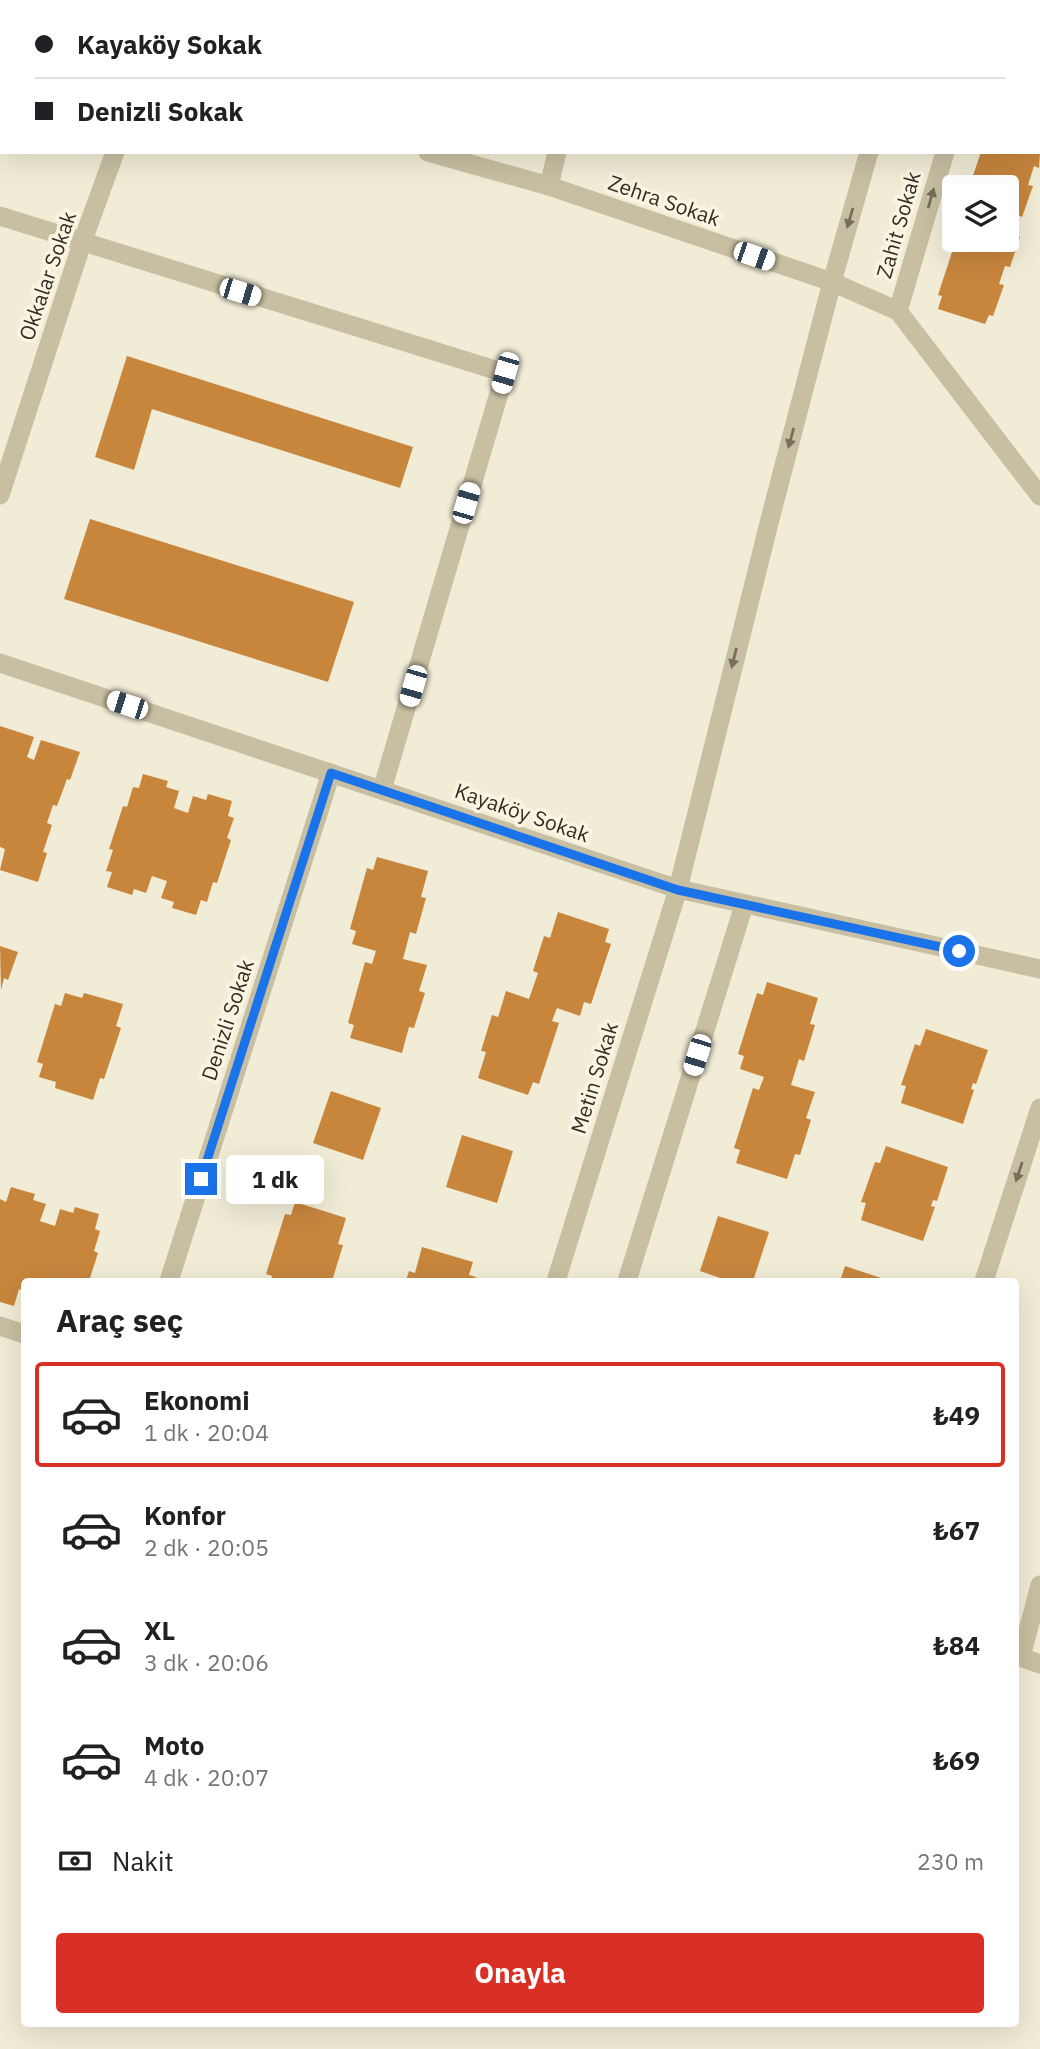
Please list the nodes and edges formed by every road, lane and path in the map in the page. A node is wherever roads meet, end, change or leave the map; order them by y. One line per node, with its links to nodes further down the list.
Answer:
1 (114, 154): 9 (street, Okkalar Sokak)
2 (442, 154): 6 (street, Zehra Sokak)
3 (557, 154): 7 (street)
4 (868, 154): 10 (street, Metin Sokak, one-way to 10)
5 (943, 154): 11 (street, Zahit Sokak, one-way to 5)
6 (482, 160): 7 (street, Zehra Sokak)
7 (549, 186): 10 (street, Zehra Sokak)
8 (0, 216): 9 (street)
9 (82, 243): 12 (street, Okkalar Sokak); 16 (street)
10 (832, 282): 11 (street, Zehra Sokak); 17 (street, Metin Sokak, one-way to 17)
11 (898, 311): 13 (street, Zehra Sokak)
12 (0, 495)
13 (1040, 496)
14 (0, 663): 15 (street, Kayaköy Sokak)
15 (331, 773): 16 (street, Kayaköy Sokak); 21 (street, Denizli Sokak)
16 (382, 790): 17 (street, Kayaköy Sokak)
17 (678, 890): 18 (street, Kayaköy Sokak); 22 (street, Metin Sokak)
18 (744, 905): 19 (street, Kayaköy Sokak); 23 (street)
19 (1040, 969)
20 (1040, 1108): 24 (street, one-way to 24)
21 (170, 1278)
22 (557, 1278)
23 (628, 1278)
24 (985, 1278)
25 (0, 1326): 26 (street)
26 (21, 1333)
27 (1040, 1586): 28 (street)
28 (1019, 1653)
29 (1019, 1656): 30 (street)
30 (1040, 1664)

